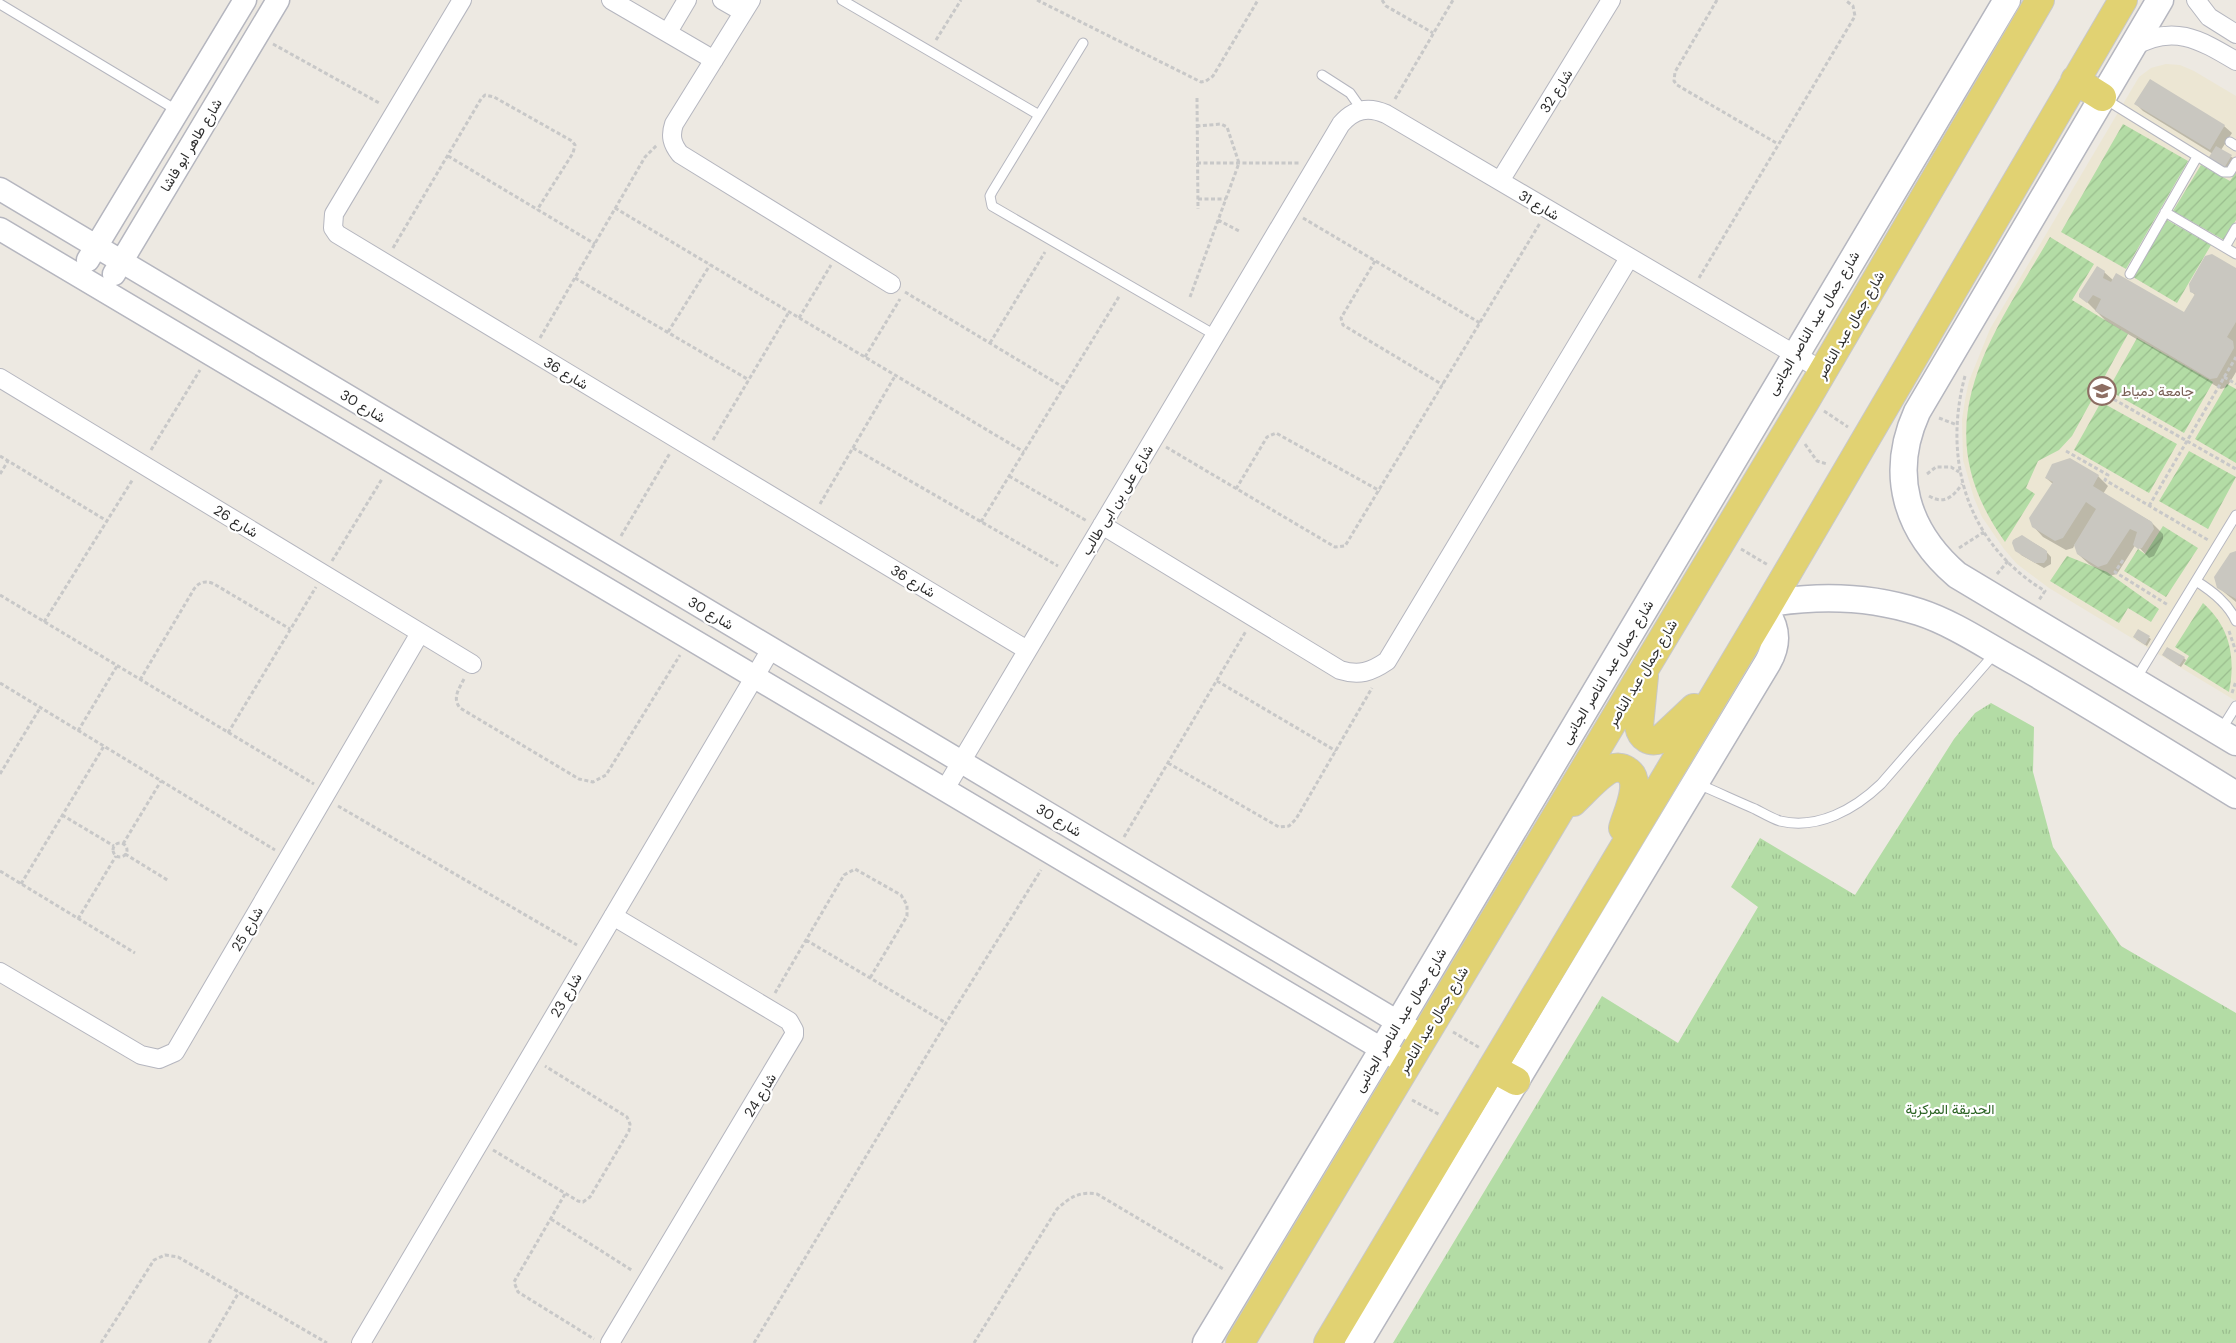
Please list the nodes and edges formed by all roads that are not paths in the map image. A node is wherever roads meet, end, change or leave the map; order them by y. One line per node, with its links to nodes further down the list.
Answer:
1 (245, 0): 26 (street, شارع طاهر ابو فاشا)
2 (278, 0): 39 (street, شارع طاهر ابو فاشا)
3 (462, 0): 55 (street, شارع 36)
4 (612, 0): 16 (street)
5 (687, 0): 16 (street)
6 (722, 0): 15 (street)
7 (842, 0): 27 (lane)
8 (1611, 0): 30 (street, شارع 32)
9 (2006, 0): 45 (main road, شارع جمال عبد الناصر الجانبى)
10 (2040, 0): 46 (main road, شارع جمال عبد الناصر)
11 (2123, 0): 23 (main road)
12 (2160, 0): 19 (main road)
13 (2196, 0): 17 (street)
14 (0, 4): 26 (lane)
15 (747, 6): 20 (street)
16 (668, 32): 20 (street)
17 (2236, 34)
18 (1083, 43): 27 (lane)
19 (2131, 49): 21 (street); 24 (main road)
20 (714, 60): 42 (street)
21 (2236, 61)
22 (1322, 75): 25 (lane)
23 (2075, 80): 24 (main road); 51 (main road)
24 (2102, 97): 28 (lane); 57 (main road)
25 (1362, 110): 30 (street, شارع 31); 44 (street, شارع على بن ابى طالب)
26 (178, 111): 36 (street, شارع طاهر ابو فاشا)
27 (1039, 115): 44 (lane)
28 (2197, 157): 29 (lane); 32 (lane)
29 (2236, 162)
30 (1500, 181): 38 (street, شارع 31)
31 (0, 189): 36 (street, شارع 30)
32 (2165, 212): 35 (lane); 40 (lane)
33 (2236, 228): 35 (lane)
34 (0, 229): 41 (street)
35 (2225, 247): 37 (lane)
36 (96, 248): 39 (street, شارع 30); 41 (street, شارع طاهر ابو فاشا)
37 (2236, 254)
38 (1629, 258): 45 (street, شارع 31); 49 (street)
39 (121, 262): 43 (street, شارع طاهر ابو فاشا); 54 (street, شارع 30)
40 (2130, 274)
41 (79, 276): 43 (street)
42 (898, 288)
43 (104, 290): 60 (street)
44 (1215, 335): 49 (street, شارع على بن ابى طالب)
45 (1794, 355): 46 (street, شارع 31); 74 (main road, شارع جمال عبد الناصر الجانبى)
46 (1823, 371): 59 (main road, شارع جمال عبد الناصر)
47 (0, 378): 53 (street, شارع 26)
48 (2236, 515): 50 (lane)
49 (1101, 527): 55 (street, شارع على بن ابى طالب)
50 (2196, 581): 52 (lane); 62 (lane)
51 (1767, 607): 56 (main road); 61 (main road); 67 (main road)
52 (2236, 621)
53 (420, 633): 58 (street, شارع 26); 73 (street, شارع 25)
54 (771, 649): 60 (street, شارع 23); 66 (street, شارع 30)
55 (1027, 650): 66 (street, شارع على بن ابى طالب)
56 (1997, 652): 63 (main road); 67 (lane)
57 (2085, 652): 62 (main road); 63 (main road)
58 (472, 664)
59 (1645, 668): 61 (main road); 70 (main road, شارع جمال عبد الناصر)
60 (755, 676): 68 (street); 72 (street, شارع 23)
61 (1722, 680): 71 (main road)
62 (2134, 682): 65 (main road)
63 (2063, 689): 69 (main road)
64 (2236, 706): 65 (lane)
65 (2228, 737)
66 (961, 762): 68 (street, شارع على بن ابى طالب); 74 (street, شارع 30)
67 (1696, 782): 79 (main road)
68 (945, 789): 76 (street)
69 (2236, 795)
70 (1554, 819): 71 (main road); 75 (main road, شارع جمال عبد الناصر)
71 (1612, 865): 77 (main road)
72 (613, 916): 82 (street, شارع 23); 83 (street, شارع 24)
73 (0, 972)
74 (1399, 1022): 75 (street, شارع 30); 76 (main road, شارع جمال عبد الناصر الجانبى)
75 (1428, 1029): 78 (main road, شارع جمال عبد الناصر)
76 (1383, 1050): 78 (street); 84 (main road, شارع جمال عبد الناصر الجانبى)
77 (1495, 1063): 79 (main road); 81 (main road)
78 (1407, 1064): 80 (main road, شارع جمال عبد الناصر)
79 (1516, 1081): 87 (main road)
80 (1256, 1315): 85 (main road, شارع جمال عبد الناصر); 86 (main road)
81 (1328, 1341)
82 (361, 1343)
83 (610, 1343)
84 (1206, 1343)
85 (1240, 1343)
86 (1250, 1343)
87 (1358, 1343)

